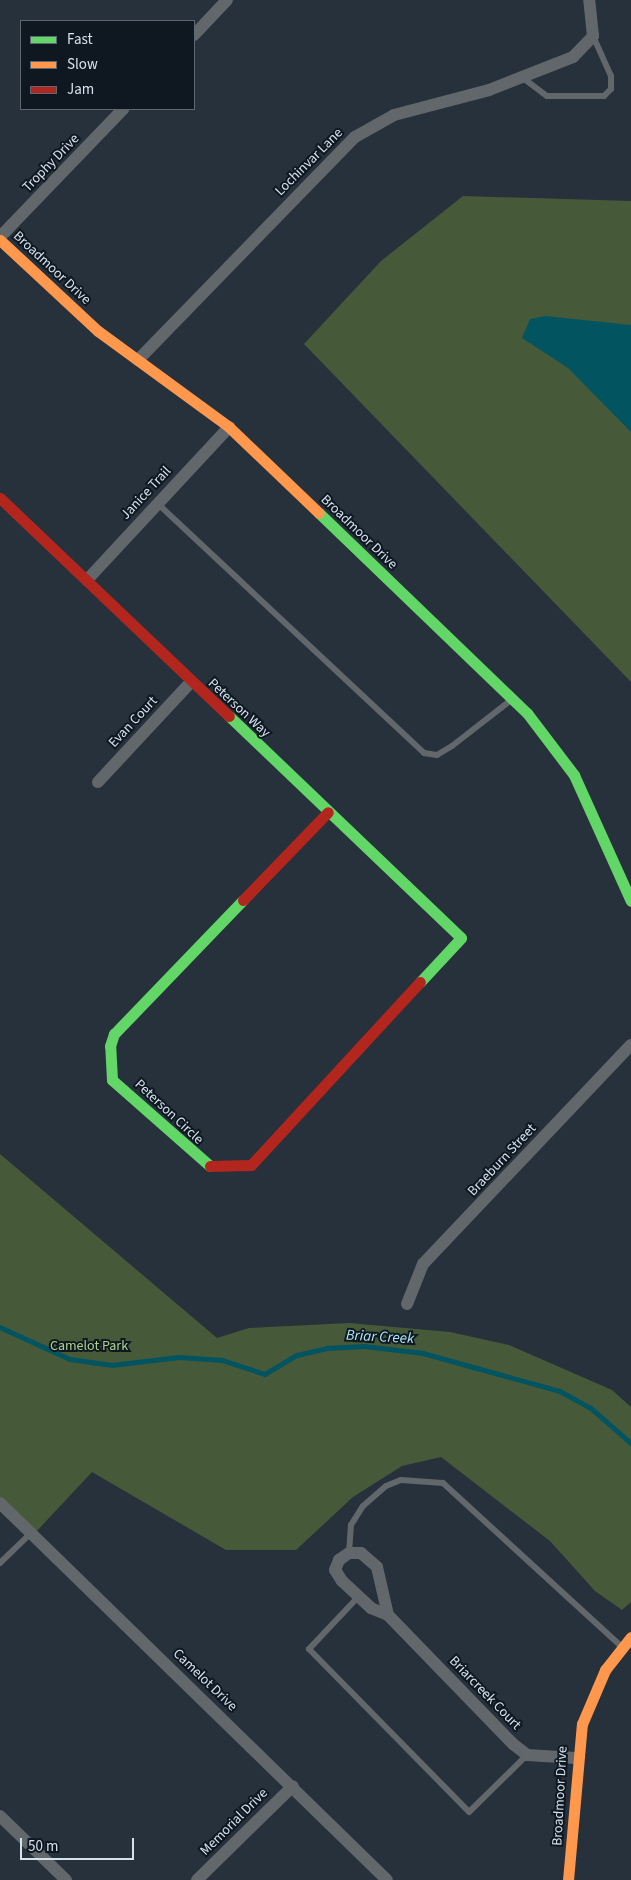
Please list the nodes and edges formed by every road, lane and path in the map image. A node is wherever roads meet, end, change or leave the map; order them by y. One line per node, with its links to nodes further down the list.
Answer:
1 (227, 0): 3 (street)
2 (589, 0): 4 (street)
3 (195, 34)
4 (593, 36): 5 (street, Lochinvar Lane); 5 (lane)
5 (523, 78): 8 (street, Lochinvar Lane)
6 (122, 110): 7 (street, Trophy Drive)
7 (0, 238): 8 (street, Broadmoor Drive)
8 (138, 360): 9 (street, Broadmoor Drive)
9 (228, 427): 11 (street, Janice Trail); 14 (street, Broadmoor Drive)
10 (0, 498): 12 (street, Peterson Way)
11 (158, 503): 12 (street, Janice Trail); 14 (lane)
12 (87, 580): 13 (street, Peterson Way)
13 (190, 683): 15 (street, Evan Court); 16 (street, Peterson Way)
14 (512, 700): 17 (street, Broadmoor Drive)
15 (98, 782)
16 (328, 812): 18 (street, Peterson Way); 18 (street, Peterson Circle)
17 (631, 901)
18 (461, 938)
19 (631, 1045): 20 (street, Braeburn Street)
20 (407, 1304)
21 (0, 1503): 22 (street, Camelot Drive)
22 (31, 1533): 24 (lane); 31 (street, Camelot Drive)
23 (349, 1553): 25 (street, Briarcreek Court); 26 (street); 28 (lane)
24 (0, 1563)
25 (359, 1596): 26 (street, Briarcreek Court); 29 (lane)
26 (388, 1615): 29 (street, Briarcreek Court)
27 (631, 1637): 28 (street, Broadmoor Drive)
28 (622, 1646): 30 (street, Broadmoor Drive)
29 (527, 1755): 30 (street)
30 (576, 1758): 36 (street, Broadmoor Drive)
31 (293, 1786): 34 (street, Memorial Drive); 35 (street, Camelot Drive)
32 (0, 1816): 33 (street)
33 (66, 1880)
34 (197, 1880)
35 (387, 1880)
36 (568, 1880)

